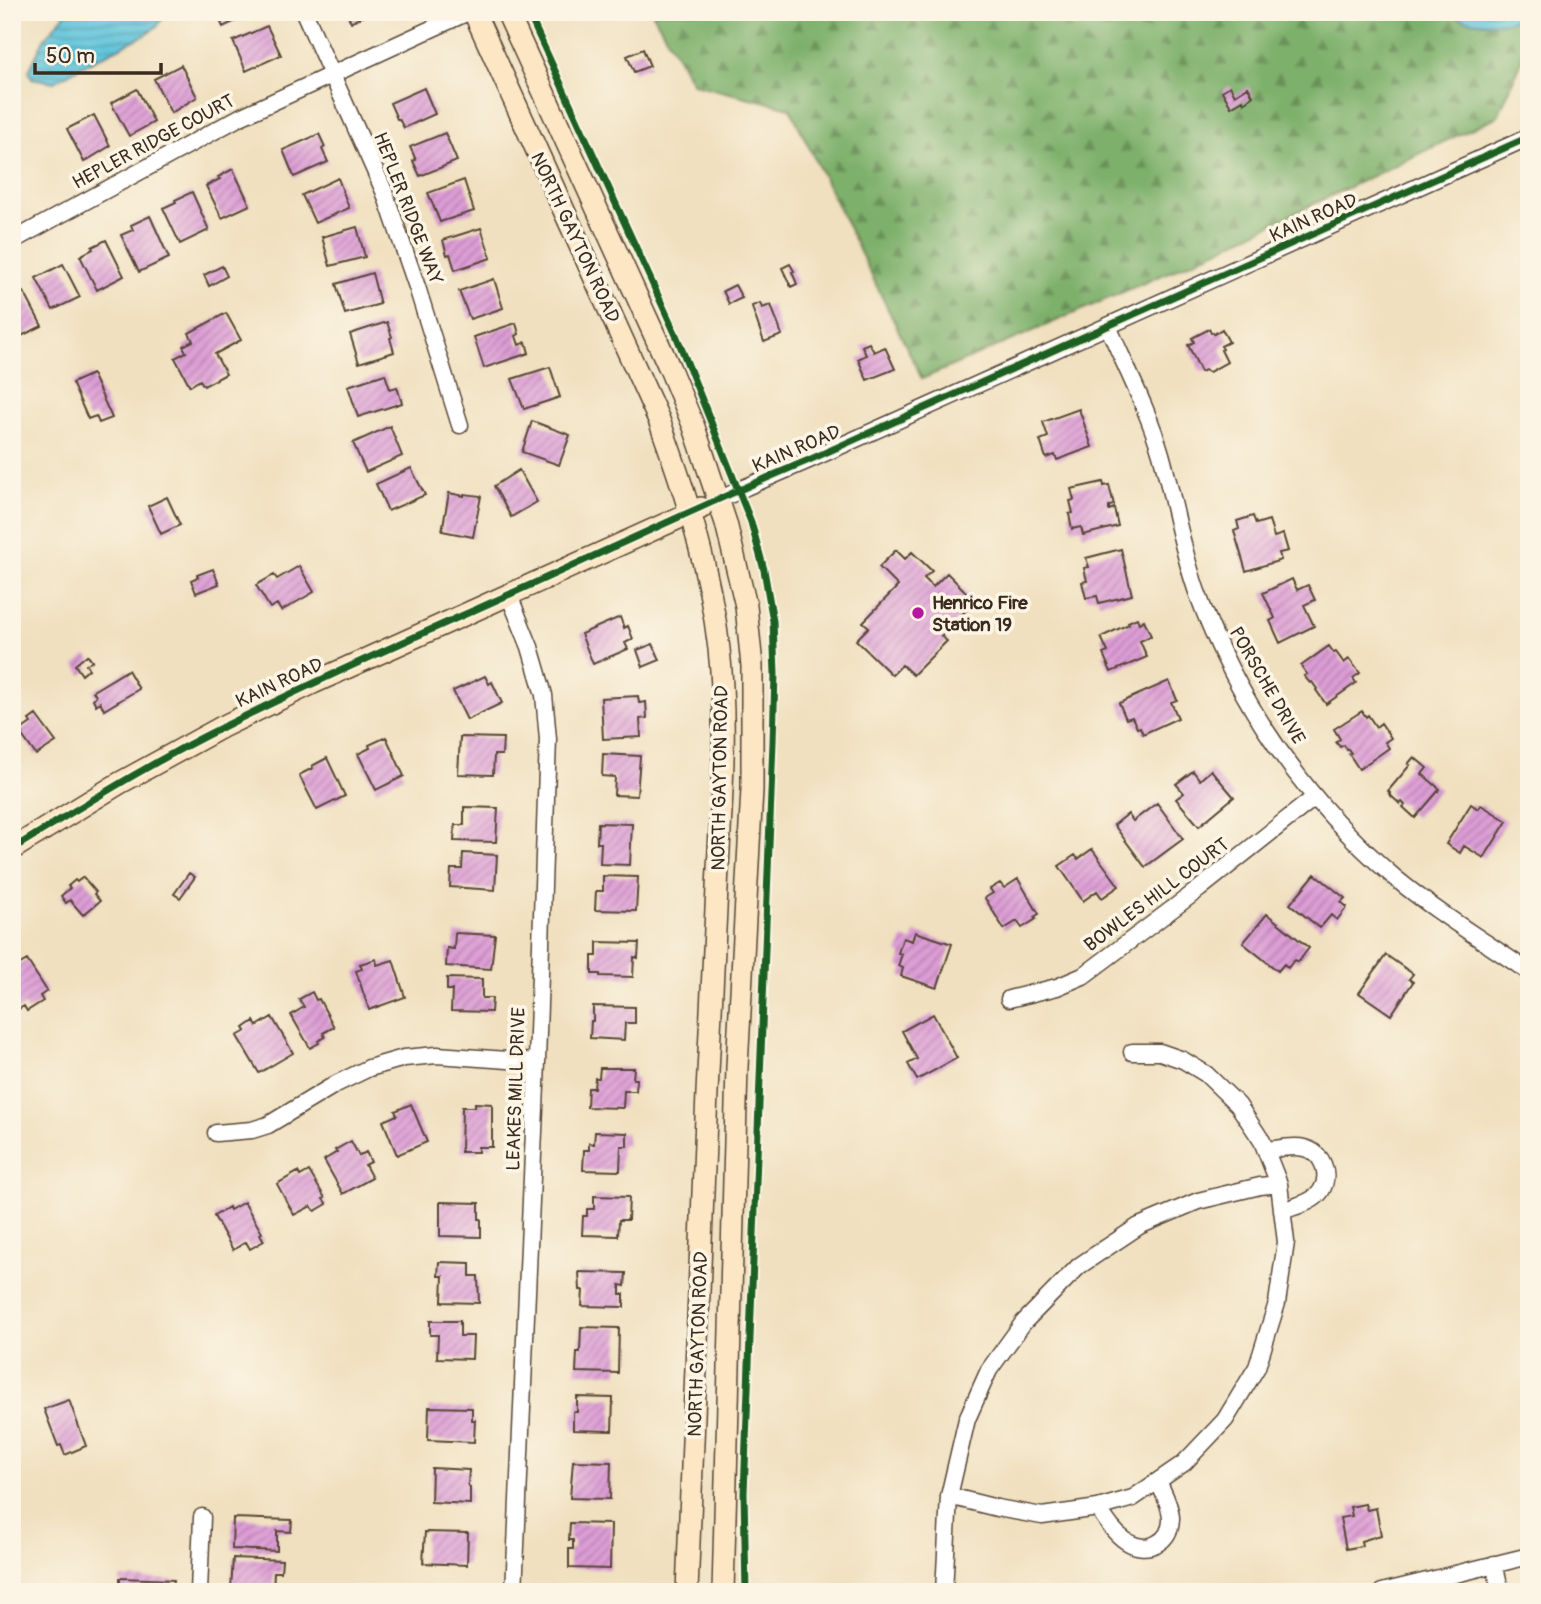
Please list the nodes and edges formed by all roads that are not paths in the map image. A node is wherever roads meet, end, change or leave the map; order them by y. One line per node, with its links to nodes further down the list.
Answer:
1 (304, 12): 4 (street, HEPLER RIDGE WAY)
2 (471, 12): 4 (street, HEPLER RIDGE COURT); 10 (main road, NORTH GAYTON ROAD)
3 (507, 12): 9 (main road, NORTH GAYTON ROAD)
4 (332, 75): 6 (street, HEPLER RIDGE COURT); 8 (street, HEPLER RIDGE WAY)
5 (1529, 137): 7 (street, KAIN ROAD)
6 (12, 242)
7 (1108, 326): 9 (street, KAIN ROAD); 12 (street, PORSCHE DRIVE)
8 (460, 425)
9 (719, 500): 10 (main road, KAIN ROAD); 31 (main road, NORTH GAYTON ROAD)
10 (690, 513): 11 (main road, KAIN ROAD); 30 (main road, NORTH GAYTON ROAD)
11 (509, 595): 13 (main road, KAIN ROAD); 17 (street, LEAKES MILL DRIVE)
12 (1315, 797): 14 (street, PORSCHE DRIVE); 15 (street, BOWLES HILL COURT)
13 (12, 849)
14 (1529, 972)
15 (1009, 999)
16 (1132, 1052): 19 (street)
17 (537, 1062): 18 (street); 29 (street, LEAKES MILL DRIVE)
18 (216, 1133)
19 (1266, 1150): 20 (street); 21 (street)
20 (1279, 1184): 21 (street); 23 (street)
21 (1282, 1211): 22 (street)
22 (1158, 1481): 24 (street); 24 (street)
23 (949, 1496): 24 (street); 32 (street)
24 (1098, 1508)
25 (202, 1517): 28 (street)
26 (1529, 1556): 27 (street)
27 (1494, 1564): 33 (street); 34 (street)
28 (199, 1592)
29 (514, 1592)
30 (687, 1592)
31 (723, 1592)
32 (944, 1592)
33 (1382, 1592)
34 (1501, 1592)

